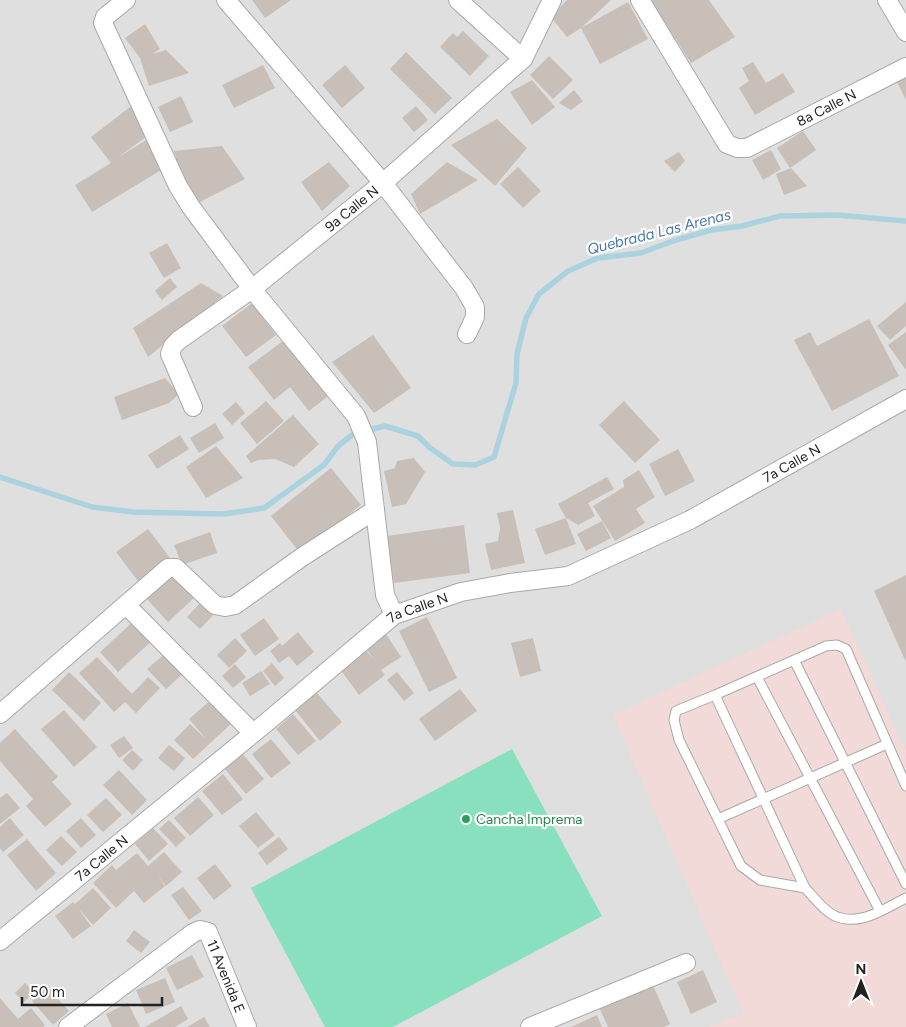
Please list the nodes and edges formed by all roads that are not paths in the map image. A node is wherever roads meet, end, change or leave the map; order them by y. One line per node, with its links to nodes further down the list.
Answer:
1 (126, 0): 11 (street)
2 (226, 0): 10 (street)
3 (458, 0): 8 (street)
4 (552, 0): 8 (street, 9a Calle N)
5 (640, 0): 9 (street, 8a Calle N)
6 (887, 0): 7 (street)
7 (906, 32)
8 (522, 59): 10 (street, 9a Calle N)
9 (906, 67)
10 (383, 183): 11 (street, 9a Calle N); 12 (street)
11 (252, 289): 14 (street, 9a Calle N); 15 (street)
12 (466, 334)
13 (906, 399): 17 (street, 7a Calle N)
14 (193, 407)
15 (375, 510): 16 (street); 17 (street)
16 (126, 605): 21 (street); 22 (street)
17 (394, 615): 22 (street, 7a Calle N)
18 (794, 660): 19 (lane); 23 (lane); 24 (lane)
19 (757, 677): 20 (lane); 25 (lane)
20 (715, 695): 27 (lane); 28 (lane)
21 (0, 714)
22 (253, 734): 33 (street, 7a Calle N)
23 (887, 744): 24 (lane); 26 (lane)
24 (845, 762): 25 (lane); 29 (lane)
25 (810, 779): 27 (lane); 32 (lane)
26 (906, 786)
27 (764, 798): 28 (lane); 30 (lane)
28 (718, 818): 30 (lane)
29 (906, 884)
30 (805, 888): 32 (lane)
31 (906, 898): 32 (lane)
32 (880, 911)
33 (0, 941)
34 (686, 963): 37 (street)
35 (68, 1027): 36 (street, 11 Avenida E)
36 (247, 1027)
37 (530, 1027)

